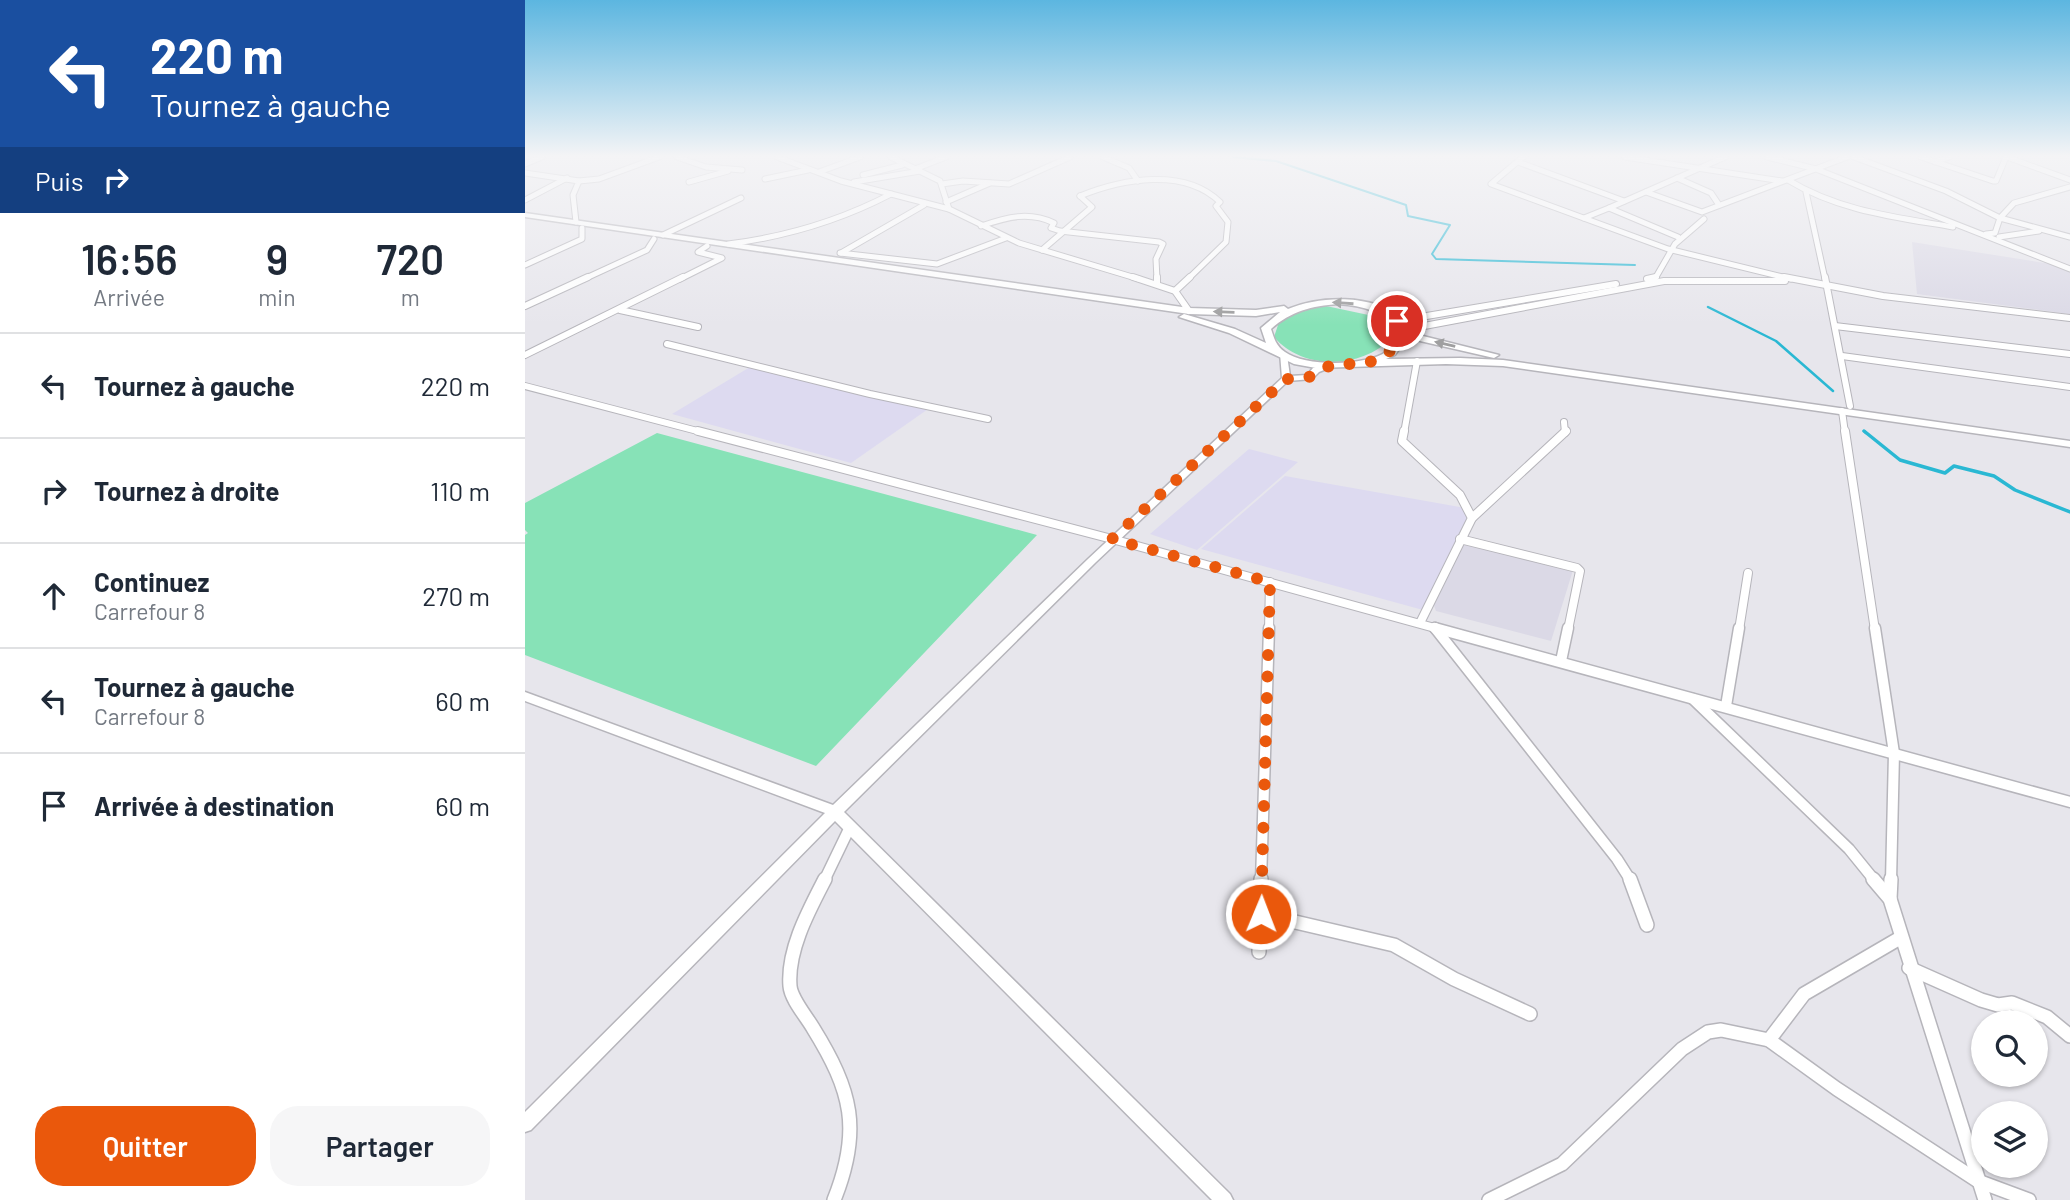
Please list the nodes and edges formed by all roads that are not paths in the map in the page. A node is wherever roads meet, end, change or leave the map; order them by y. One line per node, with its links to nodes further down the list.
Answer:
1 (577, 213): 20 (street)
2 (709, 213): 27 (street)
3 (845, 213): 31 (street)
4 (910, 213): 36 (street)
5 (957, 213): 21 (street)
6 (1083, 213): 23 (street)
7 (1221, 213): 45 (street)
8 (1570, 213): 17 (street)
9 (1596, 213): 17 (street)
10 (1621, 213): 28 (street)
11 (1810, 213): 44 (street)
12 (1876, 213): 22 (street)
13 (1929, 213): 22 (street)
14 (1990, 213): 18 (street)
15 (2005, 213): 18 (street)
16 (525, 217): 20 (main road)
17 (1584, 218): 34 (street)
18 (2000, 218): 24 (street); 26 (street)
19 (1704, 219): 28 (street)
20 (579, 225): 27 (main road); 38 (street)
21 (981, 226): 23 (street); 30 (street)
22 (1972, 230): 25 (street)
23 (1060, 231): 35 (street); 43 (street)
24 (2051, 232): 26 (street); 29 (street)
25 (1980, 234): 26 (street); 32 (street)
26 (1997, 235): 32 (street)
27 (659, 237): 31 (main road); 33 (main road); 46 (street)
28 (1678, 237): 34 (street)
29 (2070, 237)
30 (1006, 238): 35 (street); 36 (street)
31 (728, 244): 39 (main road)
32 (2006, 244): 41 (street)
33 (707, 246): 48 (street); 55 (main road)
34 (1668, 249): 42 (street); 53 (street)
35 (1042, 250): 43 (street)
36 (840, 253): 39 (street)
37 (525, 255): 38 (street)
38 (541, 258): 40 (street)
39 (831, 259): 49 (main road)
40 (525, 265)
41 (2070, 269)
42 (1804, 282): 44 (street); 53 (street)
43 (1157, 284): 45 (street)
44 (1826, 287): 50 (street); 51 (street)
45 (1175, 291): 49 (street)
46 (525, 306)
47 (1292, 308): 49 (main road, one-way to 49); 53 (main road, one-way to 47); 55 (main road)
48 (620, 310): 52 (street); 57 (street)
49 (1189, 311)
50 (2070, 318)
51 (1835, 326): 56 (street); 58 (street)
52 (698, 327)
53 (1401, 329): 60 (main road); 65 (main road, one-way to 53)
54 (667, 344): 66 (street)
55 (1281, 354): 61 (main road); 62 (street)
56 (2070, 354)
57 (525, 355)
58 (1842, 356): 64 (street); 65 (street)
59 (1417, 361): 60 (main road); 65 (main road); 70 (street)
60 (1371, 362): 61 (main road)
61 (1330, 366): 62 (street)
62 (1286, 379): 71 (street)
63 (525, 386): 71 (street)
64 (2070, 387)
65 (1846, 409): 68 (main road); 69 (main road); 81 (street)
66 (988, 419)
67 (1564, 422): 70 (street)
68 (2070, 438)
69 (2070, 444)
70 (1472, 518): 72 (street)
71 (1112, 539): 74 (street); 83 (street)
72 (1460, 539): 75 (street); 77 (street)
73 (1748, 573): 80 (street)
74 (1270, 582): 75 (street); 86 (street)
75 (1420, 623): 76 (street)
76 (1434, 627): 77 (street); 87 (street)
77 (1561, 661): 79 (street)
78 (525, 696): 83 (street)
79 (1692, 698): 80 (street); 85 (street)
80 (1726, 706): 81 (street)
81 (1894, 753): 82 (street); 85 (street)
82 (2070, 802)
83 (834, 811): 84 (street); 94 (street)
84 (850, 827): 96 (street); 97 (street)
85 (1890, 899): 88 (street)
86 (1261, 914): 89 (street); 91 (street)
87 (1647, 925)
88 (1900, 938): 90 (street); 93 (street)
89 (1259, 952)
90 (1909, 968): 92 (street); 95 (street)
91 (1530, 1014)
92 (2070, 1035)
93 (1769, 1040): 95 (street); 98 (street)
94 (525, 1124)
95 (1978, 1181): 99 (street); 100 (street)
96 (834, 1200)
97 (1224, 1200)
98 (1489, 1200)
99 (1985, 1200)
100 (2029, 1200)

